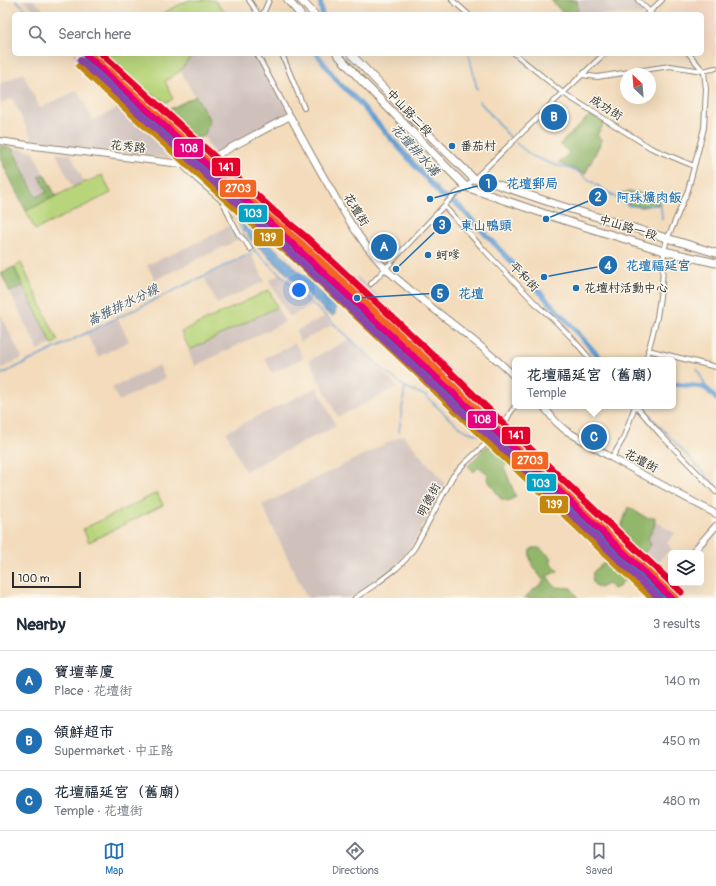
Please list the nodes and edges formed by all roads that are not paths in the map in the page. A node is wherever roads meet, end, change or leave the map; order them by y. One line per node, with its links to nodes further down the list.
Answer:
1 (248, 0): 8 (street)
2 (269, 0): 9 (street)
3 (288, 0): 10 (main road)
4 (301, 0): 11 (main road)
5 (452, 0): 12 (street)
6 (638, 0): 13 (street)
7 (662, 0): 14 (street)
8 (257, 12)
9 (264, 12)
10 (298, 12)
11 (312, 12)
12 (466, 12)
13 (649, 12)
14 (651, 12)
15 (258, 56): 27 (street)
16 (283, 56): 26 (street)
17 (339, 56): 32 (main road, 中山路二段)
18 (353, 56): 31 (main road, 中山路二段)
19 (517, 56): 25 (street, 成功街)
20 (602, 56): 24 (street)
21 (691, 56): 23 (street)
22 (716, 68): 23 (street)
23 (703, 71): 24 (street); 30 (street)
24 (582, 75): 25 (street)
25 (563, 93): 30 (street, 成功街); 31 (street)
26 (304, 108)
27 (290, 116): 29 (street, 花秀路); 39 (street, 花壇街)
28 (0, 141): 29 (street, 花秀路)
29 (181, 164): 35 (street)
30 (694, 166): 34 (street)
31 (474, 179): 32 (street); 34 (main road, 中山路一段)
32 (466, 187): 33 (street); 36 (main road, 中山路一段)
33 (444, 206): 39 (street); 42 (street, 平和街)
34 (667, 239): 36 (street); 37 (main road, 中山路一段)
35 (250, 249)
36 (664, 251): 38 (main road, 中山路一段); 41 (street)
37 (716, 253)
38 (716, 263)
39 (386, 268): 40 (street); 45 (street, 花壇街)
40 (371, 284)
41 (648, 350): 43 (street); 44 (street)
42 (588, 357)
43 (647, 357)
44 (716, 367)
45 (512, 374)
46 (513, 409): 56 (street, 明德街)
47 (545, 409): 50 (street, 花壇街)
48 (635, 409): 50 (street)
49 (639, 409): 51 (street)
50 (612, 458): 52 (street, 花壇街)
51 (716, 492)
52 (716, 514)
53 (716, 526): 54 (street)
54 (695, 550)
55 (668, 583): 57 (street)
56 (355, 598)
57 (655, 598)

